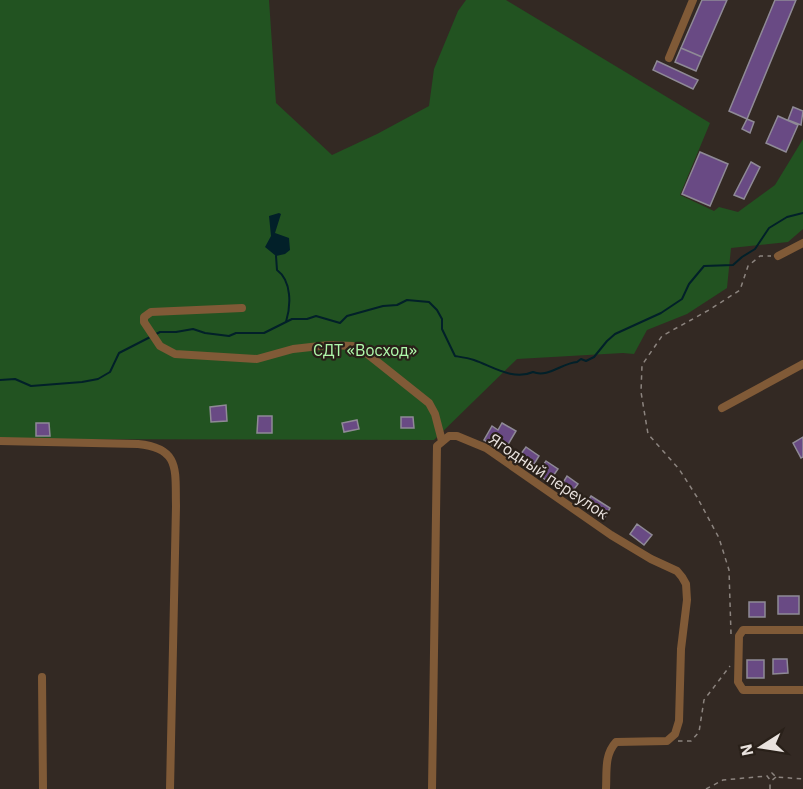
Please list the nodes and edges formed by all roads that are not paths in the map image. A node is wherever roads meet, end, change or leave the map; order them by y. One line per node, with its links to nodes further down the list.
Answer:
1 (693, 0): 2 (street)
2 (669, 58)
3 (803, 243): 4 (street)
4 (778, 256)
5 (242, 308): 9 (street)
6 (803, 364): 7 (street)
7 (722, 408)
8 (0, 441): 14 (street)
9 (442, 441): 15 (street); 16 (street, Ягодный переулок)
10 (803, 630): 12 (street)
11 (42, 677): 13 (street)
12 (803, 690)
13 (43, 789)
14 (170, 789)
15 (432, 789)
16 (606, 789)

